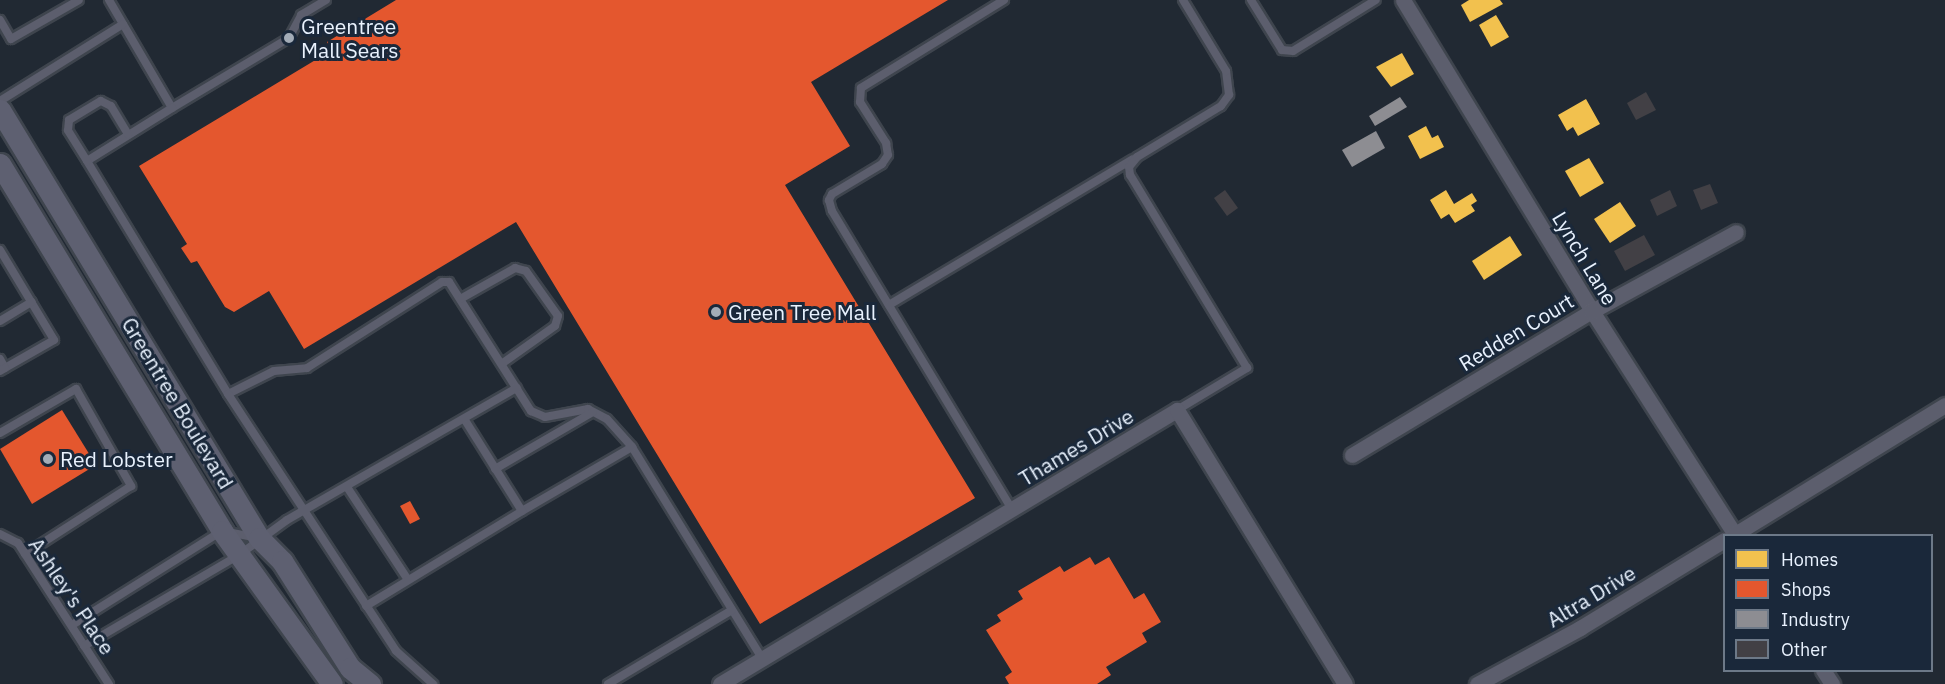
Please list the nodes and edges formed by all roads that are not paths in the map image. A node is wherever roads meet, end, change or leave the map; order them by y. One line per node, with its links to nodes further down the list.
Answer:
1 (79, 0): 9 (lane)
2 (109, 0): 10 (lane)
3 (326, 0): 12 (lane)
4 (1004, 0): 23 (lane)
5 (1183, 0): 15 (lane)
6 (1251, 0): 8 (lane)
7 (1403, 0): 24 (street, Lynch Lane)
8 (1371, 1)
9 (0, 20)
10 (123, 24): 11 (lane); 12 (lane)
11 (0, 101)
12 (172, 108): 14 (lane)
13 (0, 110): 47 (main road, Greentree Boulevard)
14 (128, 134): 16 (lane); 16 (lane)
15 (1137, 157): 23 (lane); 32 (lane)
16 (87, 161): 30 (lane)
17 (0, 164): 43 (main road, Greentree Boulevard)
18 (1736, 232): 24 (street, Redden Court)
19 (0, 250): 20 (lane)
20 (4, 264): 22 (lane)
21 (462, 298): 27 (lane); 27 (lane); 30 (lane)
22 (32, 302): 25 (lane); 28 (lane)
23 (889, 305): 40 (lane)
24 (1592, 311): 37 (street, Redden Court); 45 (street, Lynch Lane)
25 (0, 321)
26 (0, 358): 28 (lane)
27 (502, 363): 29 (lane)
28 (3, 369)
29 (518, 388): 33 (lane); 34 (lane)
30 (228, 394): 41 (lane)
31 (1945, 405): 46 (street, Altra Drive)
32 (1177, 410): 40 (street, Thames Drive); 63 (street)
33 (592, 412): 36 (lane); 38 (lane)
34 (465, 420): 38 (lane); 39 (lane)
35 (0, 433): 49 (lane)
36 (632, 447): 42 (lane); 53 (lane)
37 (1352, 455)
38 (495, 469): 42 (lane)
39 (347, 488): 41 (lane); 51 (lane)
40 (1012, 509): 56 (street, Thames Drive)
41 (303, 511): 47 (lane); 52 (lane)
42 (522, 511): 51 (lane)
43 (222, 531): 47 (lane); 50 (main road, Greentree Boulevard); 54 (lane)
44 (0, 534): 49 (lane, Ashley's Place)
45 (1731, 534)
46 (1735, 534)
47 (259, 538): 50 (lane); 59 (main road, Greentree Boulevard)
48 (1723, 541): 64 (street, Altra Drive)
49 (25, 554): 54 (lane, Ashley's Place)
50 (239, 555): 55 (lane); 58 (main road, Greentree Boulevard)
51 (408, 580): 52 (lane)
52 (366, 606): 60 (lane)
53 (732, 610): 56 (lane); 61 (lane)
54 (72, 625): 55 (lane, Ashley's Place)
55 (84, 646): 57 (lane, Ashley's Place)
56 (763, 660): 62 (street, Thames Drive)
57 (109, 684)
58 (332, 684)
59 (370, 684)
60 (433, 684)
61 (609, 684)
62 (720, 684)
63 (1345, 684)
64 (1477, 684)

